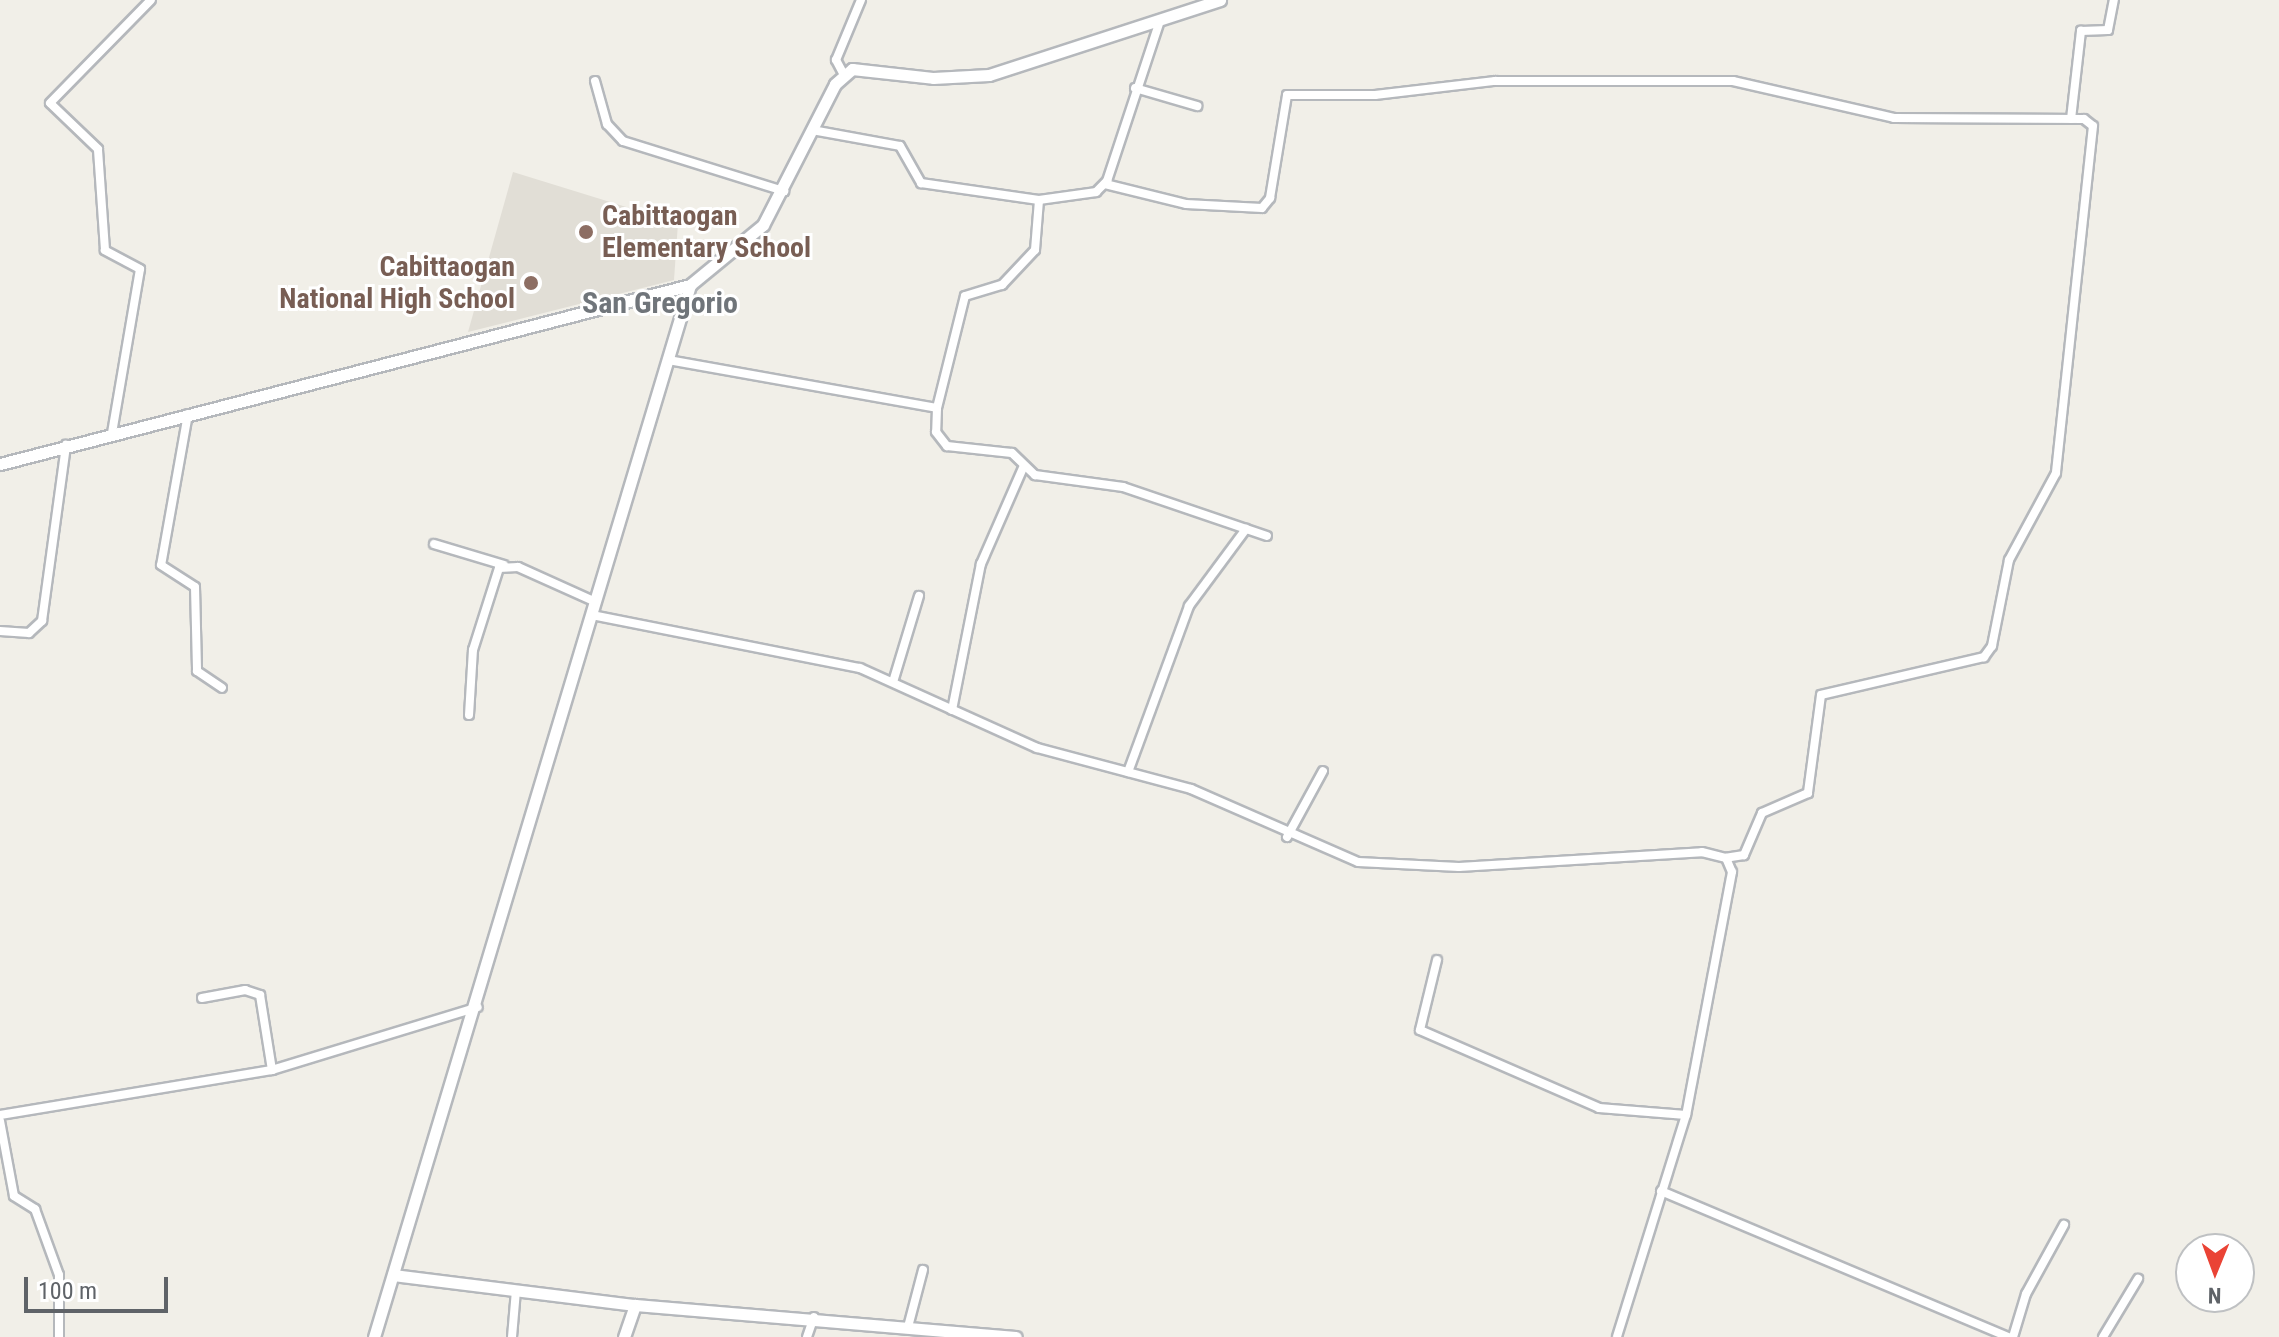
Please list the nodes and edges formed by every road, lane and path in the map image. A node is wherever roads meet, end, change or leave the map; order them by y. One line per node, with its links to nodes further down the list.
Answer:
1 (151, 0): 19 (street)
2 (861, 0): 6 (street)
3 (1220, 0): 5 (street)
4 (2114, 0): 10 (street)
5 (1159, 24): 6 (street); 8 (street)
6 (843, 73): 11 (street)
7 (595, 81): 13 (street)
8 (1135, 88): 9 (street); 12 (street)
9 (1197, 106)
10 (2071, 119): 12 (street); 38 (street)
11 (812, 130): 13 (street); 14 (street)
12 (1105, 184): 14 (street)
13 (784, 191): 15 (street)
14 (1039, 200): 17 (street)
15 (690, 285): 16 (street); 18 (street)
16 (668, 360): 17 (street); 28 (street)
17 (937, 408): 22 (street)
18 (188, 414): 19 (street); 32 (street)
19 (112, 433): 20 (street)
20 (66, 445): 21 (street); 30 (street)
21 (0, 464)
22 (1023, 468): 23 (street); 33 (street)
23 (1246, 529): 24 (street); 36 (street)
24 (1267, 536)
25 (434, 544): 26 (street)
26 (505, 566): 28 (street); 34 (street)
27 (919, 596): 31 (street)
28 (596, 602): 29 (street)
29 (592, 615): 31 (street); 41 (street)
30 (0, 631)
31 (893, 682): 33 (street)
32 (222, 688)
33 (952, 710): 36 (street)
34 (469, 715)
35 (1323, 771): 37 (street)
36 (1128, 772): 37 (street)
37 (1287, 837): 38 (street)
38 (1726, 858): 43 (street)
39 (1437, 960): 43 (street)
40 (202, 998): 42 (street)
41 (478, 1007): 42 (street); 48 (street)
42 (272, 1070): 44 (street)
43 (1686, 1115): 45 (street)
44 (0, 1118): 55 (street)
45 (1661, 1191): 61 (street); 62 (street)
46 (2064, 1225): 62 (street)
47 (923, 1270): 53 (street)
48 (393, 1275): 50 (street); 56 (street)
49 (2138, 1279): 63 (street)
50 (516, 1290): 51 (street); 57 (street)
51 (635, 1305): 52 (street); 58 (street)
52 (815, 1316): 53 (street); 59 (street)
53 (908, 1327): 54 (street)
54 (1007, 1336): 60 (street)
55 (59, 1337)
56 (374, 1337)
57 (512, 1337)
58 (624, 1337)
59 (807, 1337)
60 (1016, 1337)
61 (1617, 1337)
62 (2011, 1337)
63 (2103, 1337)

